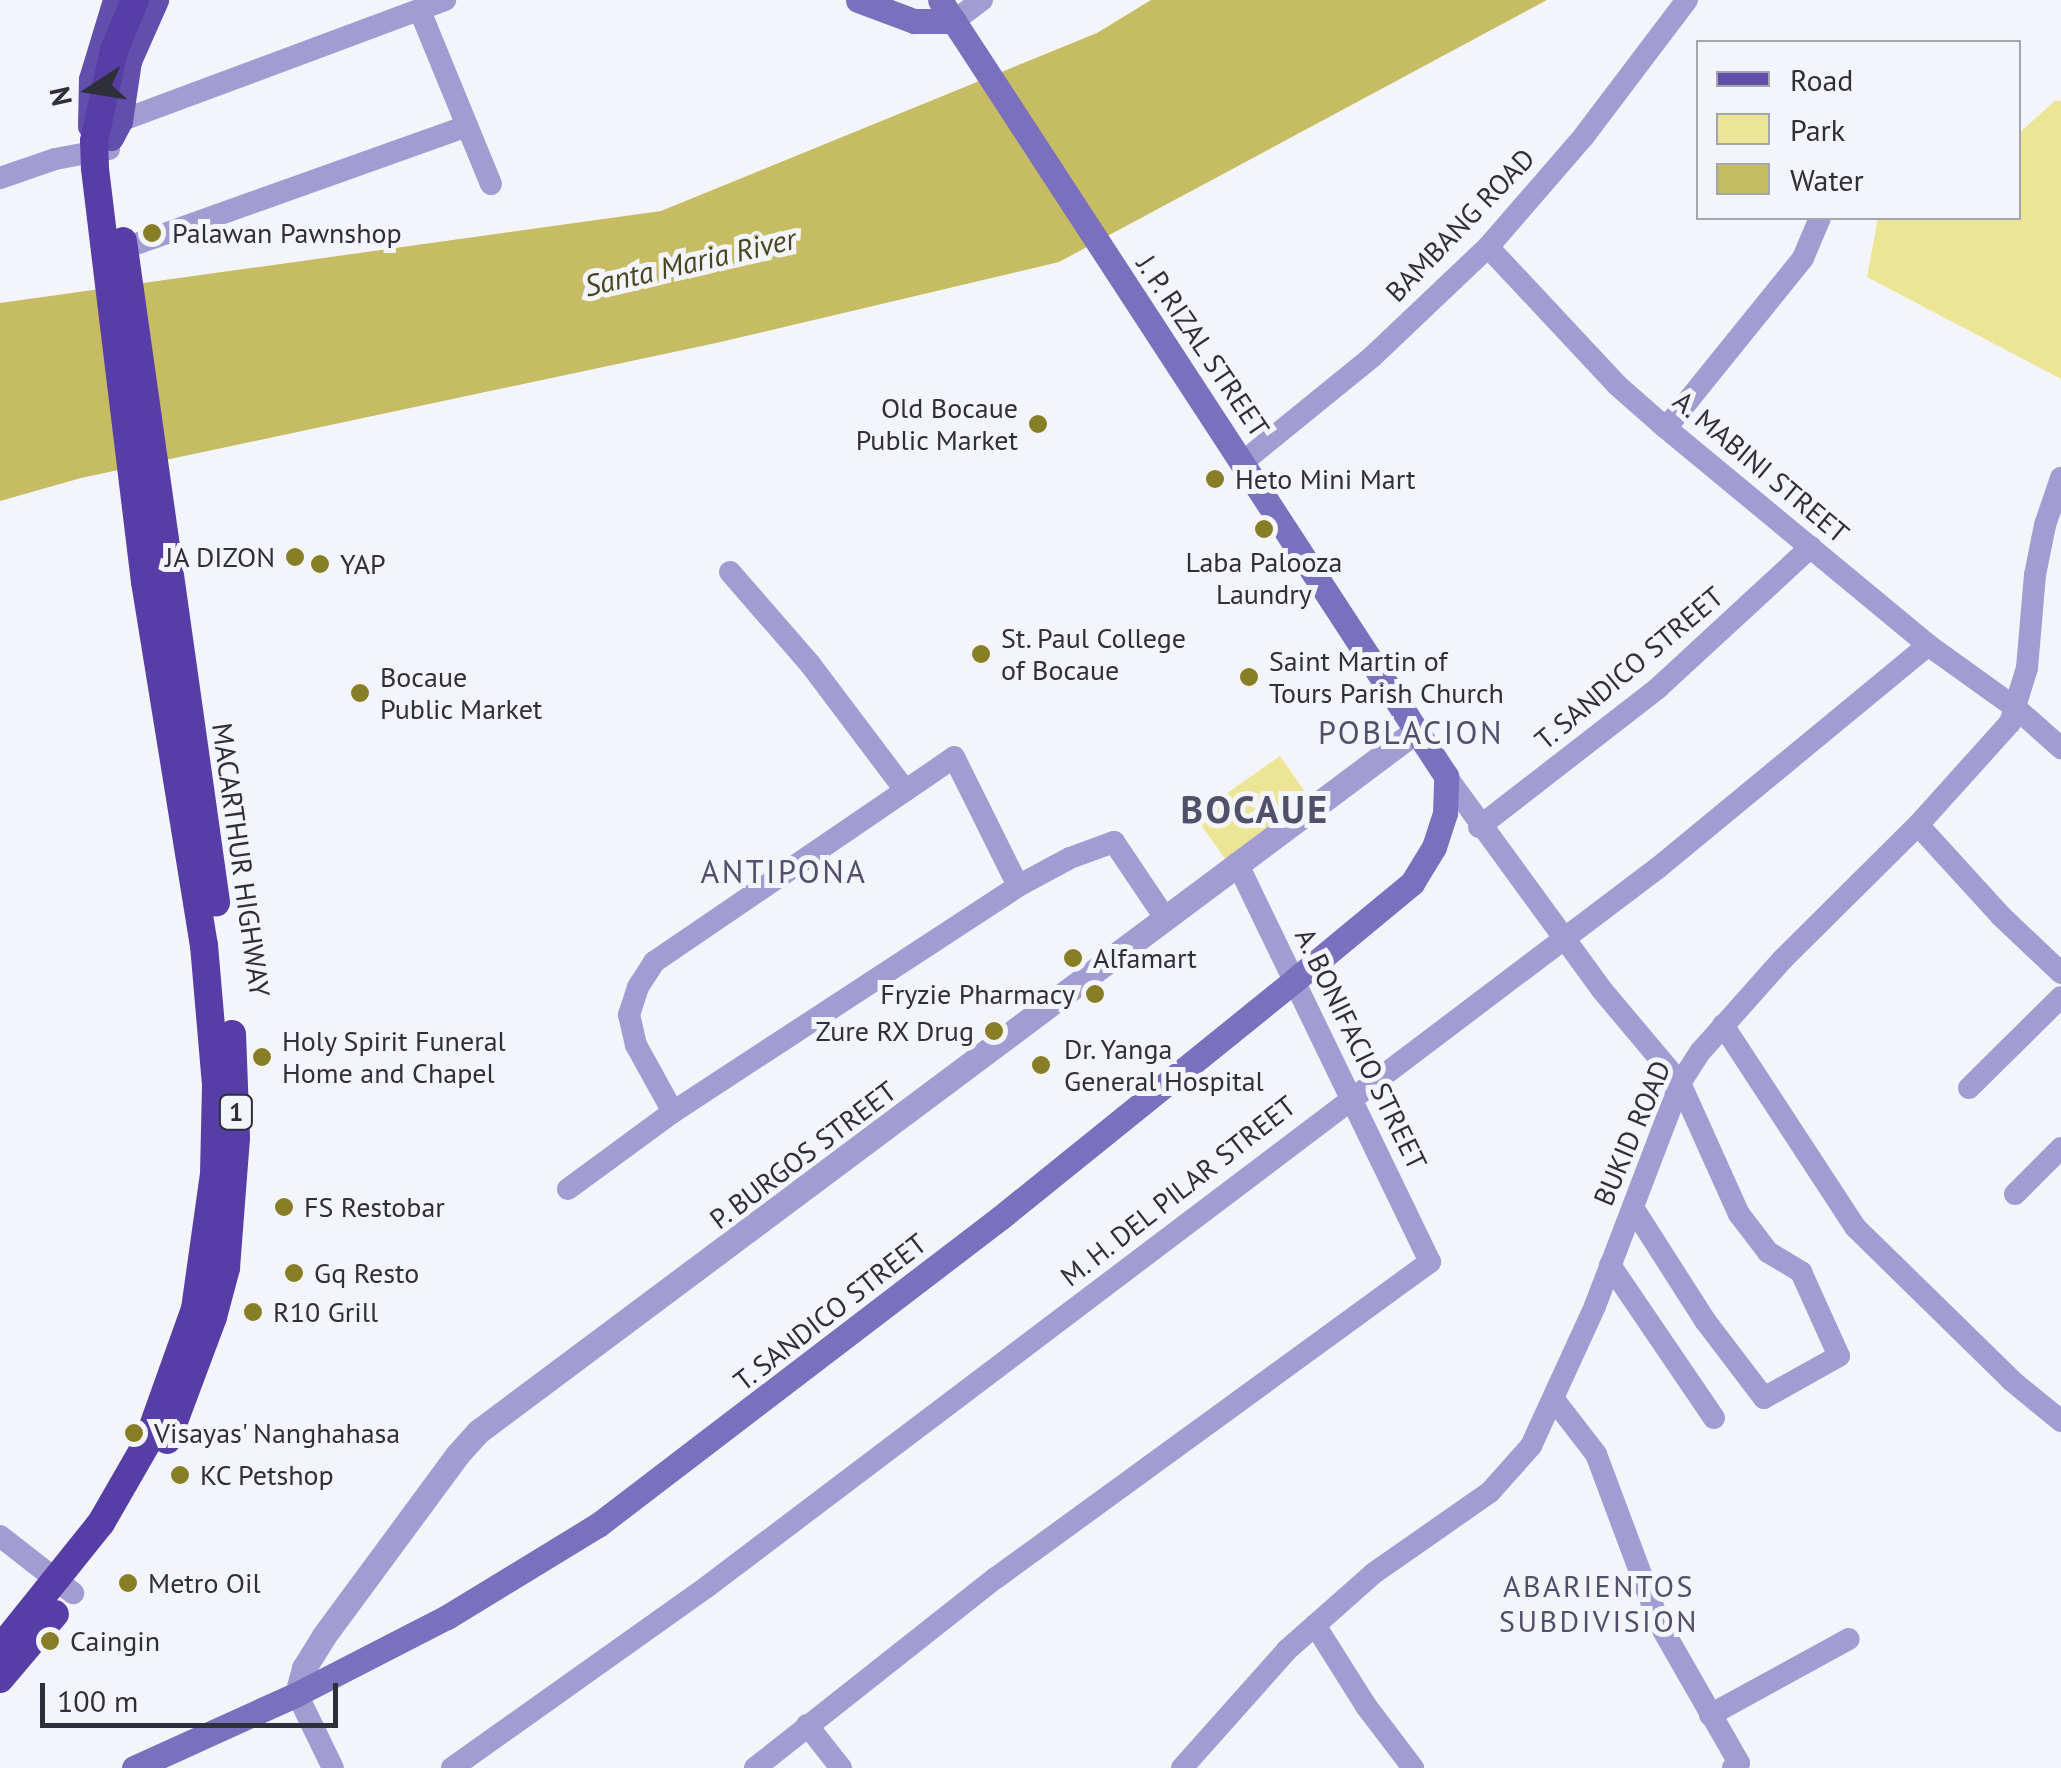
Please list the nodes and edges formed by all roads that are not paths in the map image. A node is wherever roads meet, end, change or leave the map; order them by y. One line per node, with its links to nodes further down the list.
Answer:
1 (115, 0): 11 (main road, MACARTHUR HIGHWAY / 1)
2 (135, 0): 11 (highway, 1)
3 (156, 0): 11 (main road, MACARTHUR HIGHWAY / 1)
4 (445, 0): 9 (street)
5 (858, 0): 8 (main road)
6 (982, 0): 8 (street)
7 (1688, 0): 15 (street, BAMBANG ROAD)
8 (947, 10): 18 (main road, J. P. RIZAL STREET)
9 (420, 11): 10 (street); 11 (street)
10 (467, 126): 13 (street); 16 (street)
11 (106, 136): 12 (street); 16 (highway, MACARTHUR HIGHWAY / 1)
12 (0, 178)
13 (491, 184)
14 (1819, 220): 17 (street)
15 (1488, 247): 17 (street, A. MABINI STREET); 18 (street, BAMBANG ROAD)
16 (115, 257): 52 (highway, MACARTHUR HIGHWAY / 1)
17 (1666, 428): 21 (street, A. MABINI STREET)
18 (1244, 462): 25 (main road, J. P. RIZAL STREET)
19 (2061, 478): 20 (street, BUKID ROAD)
20 (2053, 530): 24 (street, BUKID ROAD)
21 (1811, 548): 23 (street, A. MABINI STREET); 30 (street, T. SANDICO STREET)
22 (730, 572): 28 (street)
23 (1928, 645): 24 (street, A. MABINI STREET); 34 (street, M. H. DEL PILAR STREET)
24 (2017, 708): 26 (street, A. MABINI STREET); 29 (street, BUKID ROAD)
25 (1416, 730): 27 (main road, J. P. RIZAL STREET); 31 (street, P. BURGOS STREET)
26 (2061, 748)
27 (1446, 776): 30 (street); 36 (main road, T. SANDICO STREET)
28 (905, 790): 32 (street); 42 (street)
29 (1918, 825): 35 (street); 38 (street, BUKID ROAD)
30 (1479, 827): 34 (street)
31 (1237, 863): 33 (street, P. BURGOS STREET); 36 (street, A. BONIFACIO STREET)
32 (1018, 886): 33 (street); 42 (street)
33 (1165, 918): 57 (street, P. BURGOS STREET)
34 (1563, 936): 39 (street); 41 (street, M. H. DEL PILAR STREET)
35 (2061, 973)
36 (1296, 979): 41 (street, A. BONIFACIO STREET); 57 (main road, T. SANDICO STREET)
37 (2061, 997): 40 (street)
38 (1723, 1025): 39 (street, BUKID ROAD); 50 (street)
39 (1680, 1083): 46 (street, BUKID ROAD); 46 (street)
40 (1970, 1088)
41 (1350, 1096): 59 (street, A. BONIFACIO STREET); 62 (street, M. H. DEL PILAR STREET)
42 (674, 1112): 44 (street)
43 (2061, 1148): 45 (street)
44 (568, 1189)
45 (2015, 1194)
46 (1633, 1208): 47 (street, BUKID ROAD)
47 (1610, 1265): 48 (street, BUKID ROAD); 49 (street)
48 (1556, 1401): 53 (street, BUKID ROAD); 58 (street)
49 (1714, 1418)
50 (2061, 1421)
51 (0, 1536): 52 (street)
52 (65, 1587): 55 (highway, MACARTHUR HIGHWAY / 1); 56 (highway, MACARTHUR HIGHWAY / 1)
53 (1315, 1625): 65 (street, BUKID ROAD); 66 (street)
54 (1848, 1638): 58 (street)
55 (0, 1649)
56 (0, 1678)
57 (297, 1694): 60 (main road, T. SANDICO STREET); 61 (street)
58 (1710, 1715): 67 (street)
59 (807, 1724): 63 (street); 64 (street)
60 (134, 1768)
61 (333, 1768)
62 (452, 1768)
63 (755, 1768)
64 (841, 1768)
65 (1182, 1768)
66 (1413, 1768)
67 (1733, 1768)

